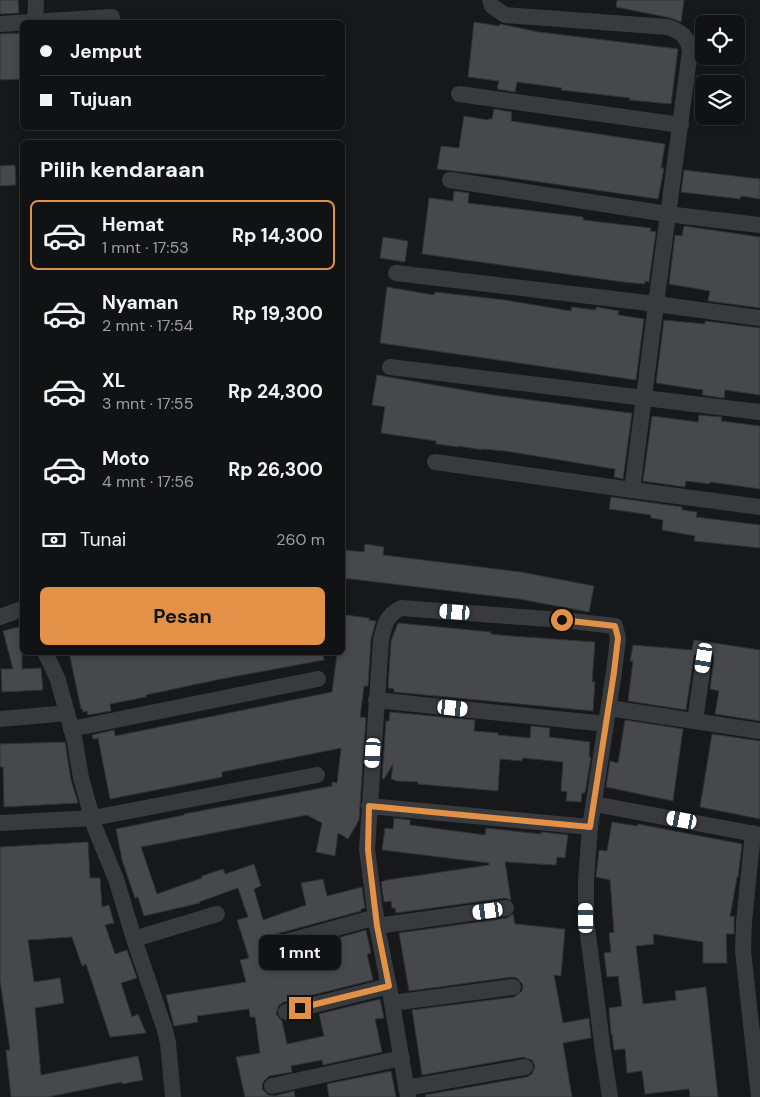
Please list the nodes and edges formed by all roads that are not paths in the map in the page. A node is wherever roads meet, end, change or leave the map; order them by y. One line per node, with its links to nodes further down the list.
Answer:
1 (36, 0): 4 (street)
2 (490, 0): 9 (street)
3 (112, 17): 5 (street)
4 (36, 20)
5 (66, 20)
6 (20, 23): 7 (street)
7 (0, 24)
8 (459, 94): 9 (street)
9 (681, 125): 11 (street)
10 (450, 180): 11 (street)
11 (667, 214): 12 (street); 14 (street)
12 (760, 225)
13 (396, 273): 14 (street)
14 (656, 304): 15 (street); 17 (street)
15 (760, 318)
16 (390, 367): 17 (street)
17 (645, 397): 18 (street); 20 (street)
18 (760, 412)
19 (435, 462): 20 (street)
20 (632, 490): 21 (street)
21 (760, 506)
22 (20, 610): 23 (street)
23 (0, 617)
24 (46, 655): 30 (street)
25 (704, 658): 31 (street)
26 (318, 679): 30 (street)
27 (376, 700): 28 (street); 28 (street); 35 (street)
28 (607, 716): 31 (street); 34 (street)
29 (0, 719): 30 (street)
30 (69, 721): 36 (street)
31 (695, 721): 32 (street)
32 (760, 731)
33 (317, 775): 36 (street)
34 (594, 804): 38 (street); 39 (street)
35 (369, 806): 38 (street); 42 (street)
36 (92, 818): 37 (street); 43 (street)
37 (0, 823)
38 (590, 827): 55 (street)
39 (756, 834): 49 (street)
40 (506, 908): 42 (street)
41 (217, 914): 43 (street)
42 (376, 922): 44 (street); 45 (street)
43 (134, 939): 54 (street)
44 (268, 947)
45 (389, 986): 47 (street); 48 (street)
46 (513, 987): 47 (street)
47 (392, 1003): 50 (street)
48 (286, 1012)
49 (755, 1016): 56 (street)
50 (402, 1058): 52 (street); 53 (street)
51 (525, 1067): 53 (street)
52 (272, 1086)
53 (407, 1092)
54 (173, 1097)
55 (610, 1097)
56 (759, 1097)

